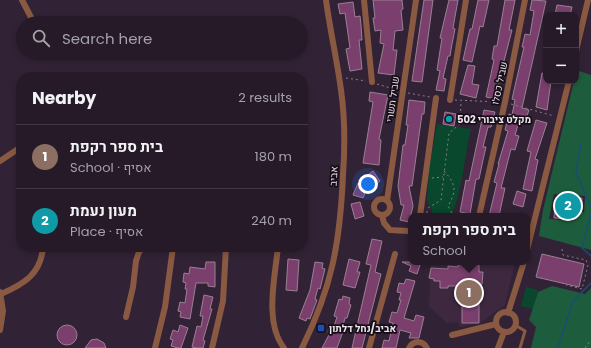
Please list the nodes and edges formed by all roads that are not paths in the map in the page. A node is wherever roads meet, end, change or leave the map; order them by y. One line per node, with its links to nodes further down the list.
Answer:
1 (22, 0): 8 (street)
2 (326, 0): 40 (street, אביב)
3 (364, 0): 10 (street)
4 (416, 0): 16 (street, שביל תשרי)
5 (466, 0): 13 (street)
6 (526, 0): 18 (street, שביל כסלו)
7 (589, 0): 9 (street)
8 (30, 16)
9 (577, 48)
10 (372, 82)
11 (568, 84): 21 (street)
12 (436, 98): 17 (street)
13 (450, 100)
14 (16, 150): 15 (street)
15 (0, 161)
16 (387, 201): 19 (street); 19 (street)
17 (420, 213)
18 (480, 213)
19 (382, 215): 20 (street)
20 (408, 232)
21 (530, 238)
22 (42, 252): 29 (street)
23 (139, 252): 31 (street)
24 (172, 252): 37 (street)
25 (226, 252): 38 (street)
26 (278, 252): 39 (street)
27 (395, 254): 41 (street)
28 (523, 265): 30 (street)
29 (0, 293): 34 (street)
30 (508, 312): 32 (street); 33 (street)
31 (126, 317)
32 (496, 324): 35 (street); 36 (street)
33 (515, 325): 35 (street); 45 (lane)
34 (0, 330)
35 (504, 332): 44 (street)
36 (452, 335)
37 (155, 348)
38 (212, 348)
39 (284, 348)
40 (302, 348)
41 (369, 348)
42 (409, 348): 43 (street)
43 (427, 348)
44 (498, 348)
45 (520, 348)

